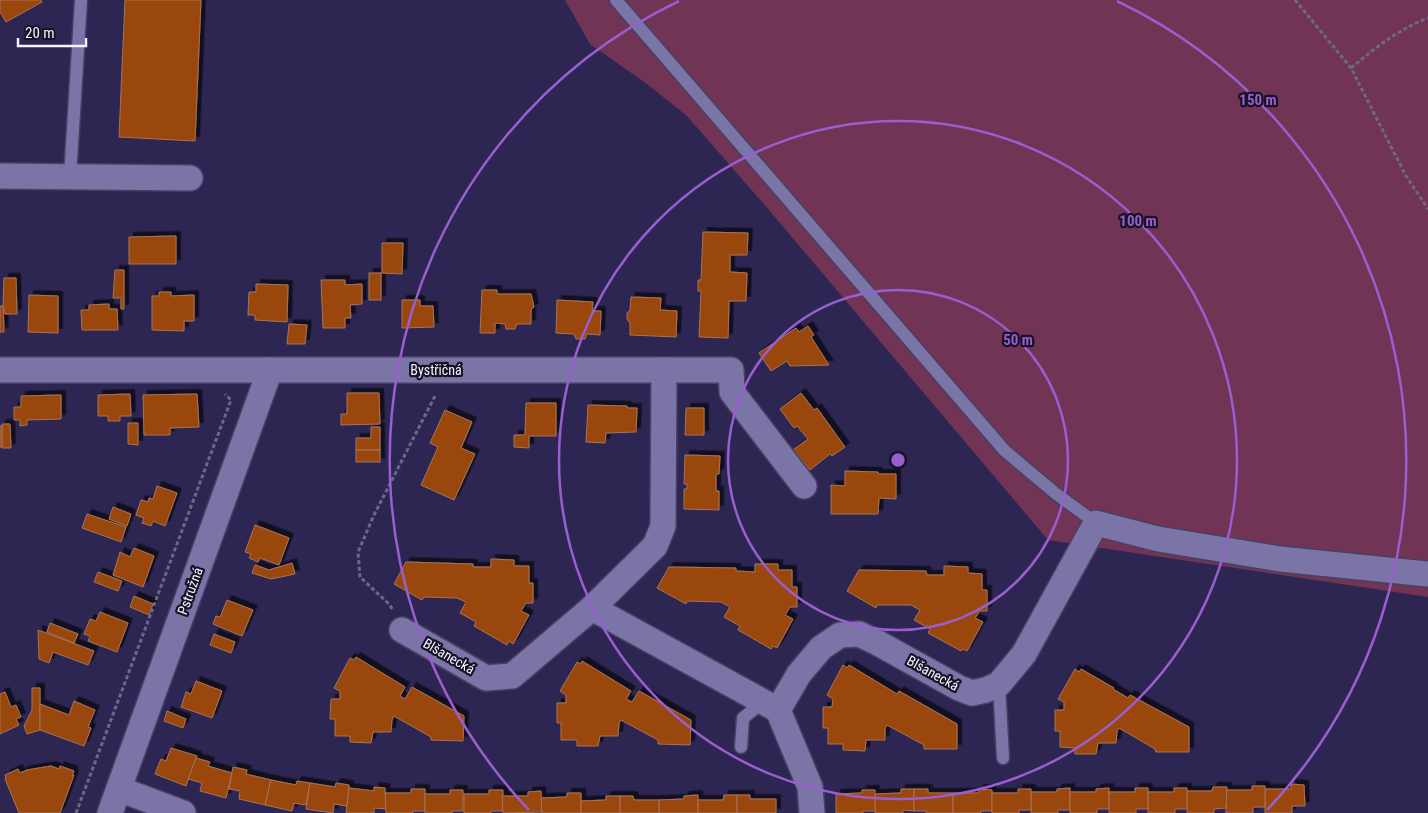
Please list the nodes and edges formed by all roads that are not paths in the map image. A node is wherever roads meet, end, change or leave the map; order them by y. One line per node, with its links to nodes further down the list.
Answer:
1 (81, 0): 4 (lane)
2 (616, 0): 10 (lane)
3 (0, 176): 4 (street)
4 (70, 177): 5 (street)
5 (190, 178)
6 (0, 370): 7 (street, Bystřičná)
7 (270, 370): 8 (street, Bystřičná); 18 (street, Pstružná)
8 (664, 370): 9 (street, Bystřičná); 12 (street, Blšanecká)
9 (804, 486)
10 (1096, 523): 11 (street); 14 (street)
11 (1428, 574)
12 (592, 608): 13 (street, Blšanecká); 15 (street)
13 (402, 630)
14 (1000, 684): 15 (street, Blšanecká); 17 (lane)
15 (771, 706): 16 (lane); 21 (street)
16 (741, 747)
17 (1003, 758)
18 (119, 789): 19 (street, Pstružná); 20 (street)
19 (110, 813)
20 (182, 813)
21 (812, 813)

